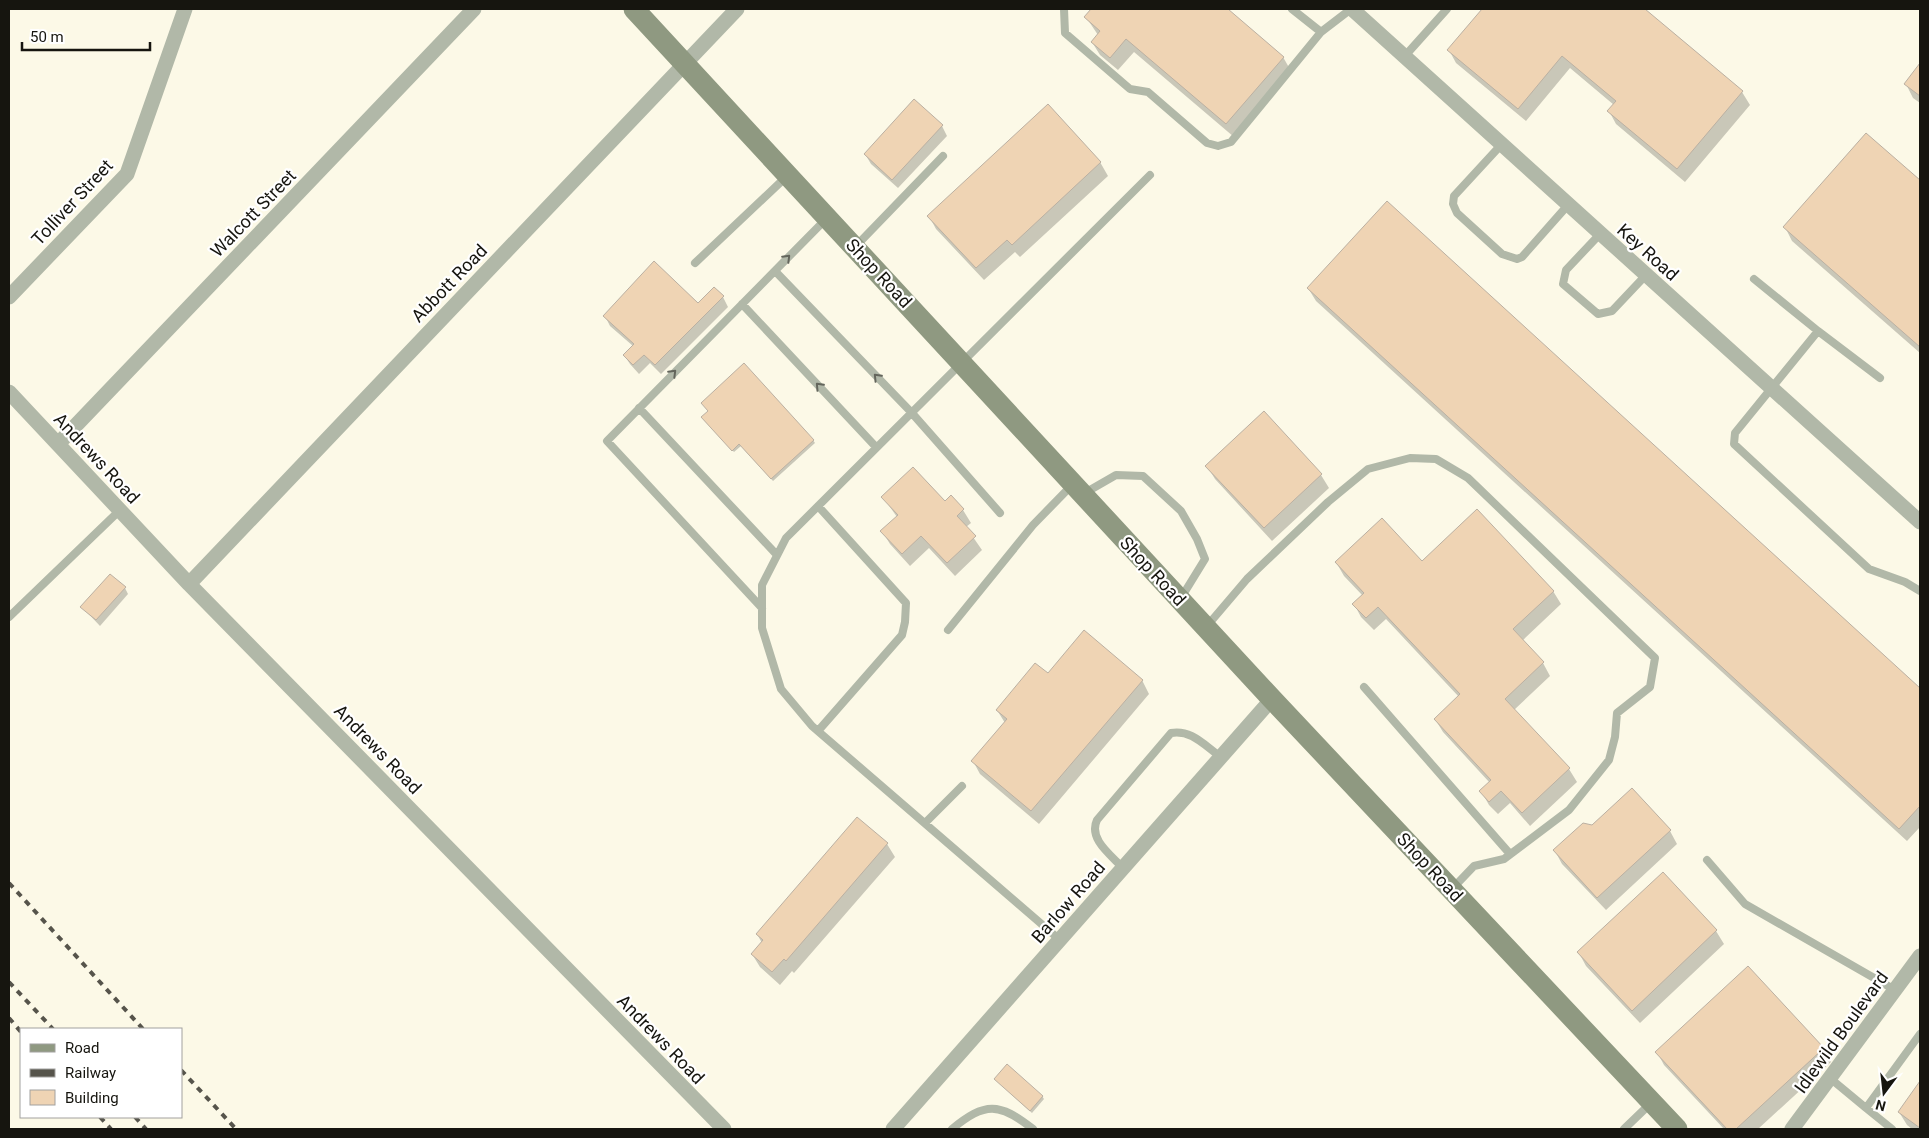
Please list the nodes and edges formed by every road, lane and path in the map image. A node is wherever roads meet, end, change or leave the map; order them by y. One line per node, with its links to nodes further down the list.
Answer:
1 (185, 9): 24 (street, Tolliver Street)
2 (474, 9): 33 (street, Walcott Street)
3 (634, 9): 11 (street, Shop Road)
4 (736, 9): 11 (street, Abbott Road)
5 (1064, 9): 9 (lane)
6 (1292, 9): 9 (lane)
7 (1352, 9): 9 (lane); 10 (street, Key Road)
8 (1447, 9): 10 (lane)
9 (1321, 32)
10 (1404, 57): 12 (street, Key Road)
11 (683, 65): 14 (street, Shop Road); 41 (street, Abbott Road)
12 (1501, 145): 16 (street, Key Road); 16 (lane)
13 (942, 156): 19 (lane)
14 (787, 175): 17 (street, Shop Road); 20 (lane)
15 (1150, 175): 27 (lane)
16 (1568, 205): 18 (street, Key Road)
17 (827, 218): 19 (street, Shop Road); 21 (lane, one-way to 17)
18 (1600, 234): 22 (street, Key Road); 22 (lane)
19 (855, 248): 27 (street, Shop Road)
20 (695, 263)
21 (775, 271): 25 (lane); 32 (lane, one-way to 21)
22 (1646, 275): 29 (street, Key Road)
23 (1754, 279): 26 (lane)
24 (9, 297)
25 (742, 304): 31 (lane, one-way to 25); 34 (lane, one-way to 25)
26 (1818, 331): 28 (lane); 29 (lane)
27 (961, 362): 32 (lane); 35 (street, Shop Road)
28 (1880, 378)
29 (1771, 388): 39 (street, Key Road); 42 (lane)
30 (9, 392): 33 (street, Andrews Road)
31 (639, 408): 40 (lane); 44 (lane)
32 (911, 412): 34 (lane); 38 (lane)
33 (59, 443): 37 (street, Andrews Road)
34 (876, 447): 36 (lane)
35 (1078, 489): 43 (street, Shop Road); 43 (lane); 47 (lane)
36 (818, 506): 40 (lane); 50 (lane)
37 (120, 510): 41 (street, Andrews Road); 45 (lane)
38 (1000, 513)
39 (1920, 522)
40 (777, 555): 44 (lane)
41 (189, 584): 65 (street, Andrews Road)
42 (1920, 591)
43 (1180, 600): 46 (street, Shop Road)
44 (762, 608): 50 (lane)
45 (9, 617)
46 (1206, 628): 49 (street, Shop Road); 54 (lane)
47 (948, 630)
48 (1364, 688): 54 (lane)
49 (1272, 699): 51 (street, Barlow Road); 57 (street, Shop Road)
50 (818, 731): 53 (lane)
51 (1220, 757): 56 (street, Barlow Road); 56 (lane)
52 (962, 786): 53 (lane)
53 (925, 823): 58 (lane)
54 (1510, 854): 57 (lane)
55 (1707, 860): 60 (lane)
56 (1123, 868): 58 (street, Barlow Road)
57 (1451, 889): 63 (street, Shop Road)
58 (1060, 940): 66 (street, Barlow Road)
59 (1920, 956): 60 (street, Idlewild Boulevard)
60 (1895, 990): 62 (street, Idlewild Boulevard)
61 (1920, 1034): 64 (lane)
62 (1831, 1079): 64 (lane); 71 (street, Idlewild Boulevard)
63 (1652, 1103): 69 (lane); 70 (street, Shop Road)
64 (1866, 1108): 72 (lane)
65 (724, 1129)
66 (893, 1129)
67 (952, 1129): 68 (lane)
68 (1033, 1129)
69 (1624, 1129)
70 (1677, 1129)
71 (1792, 1129)
72 (1892, 1129)

